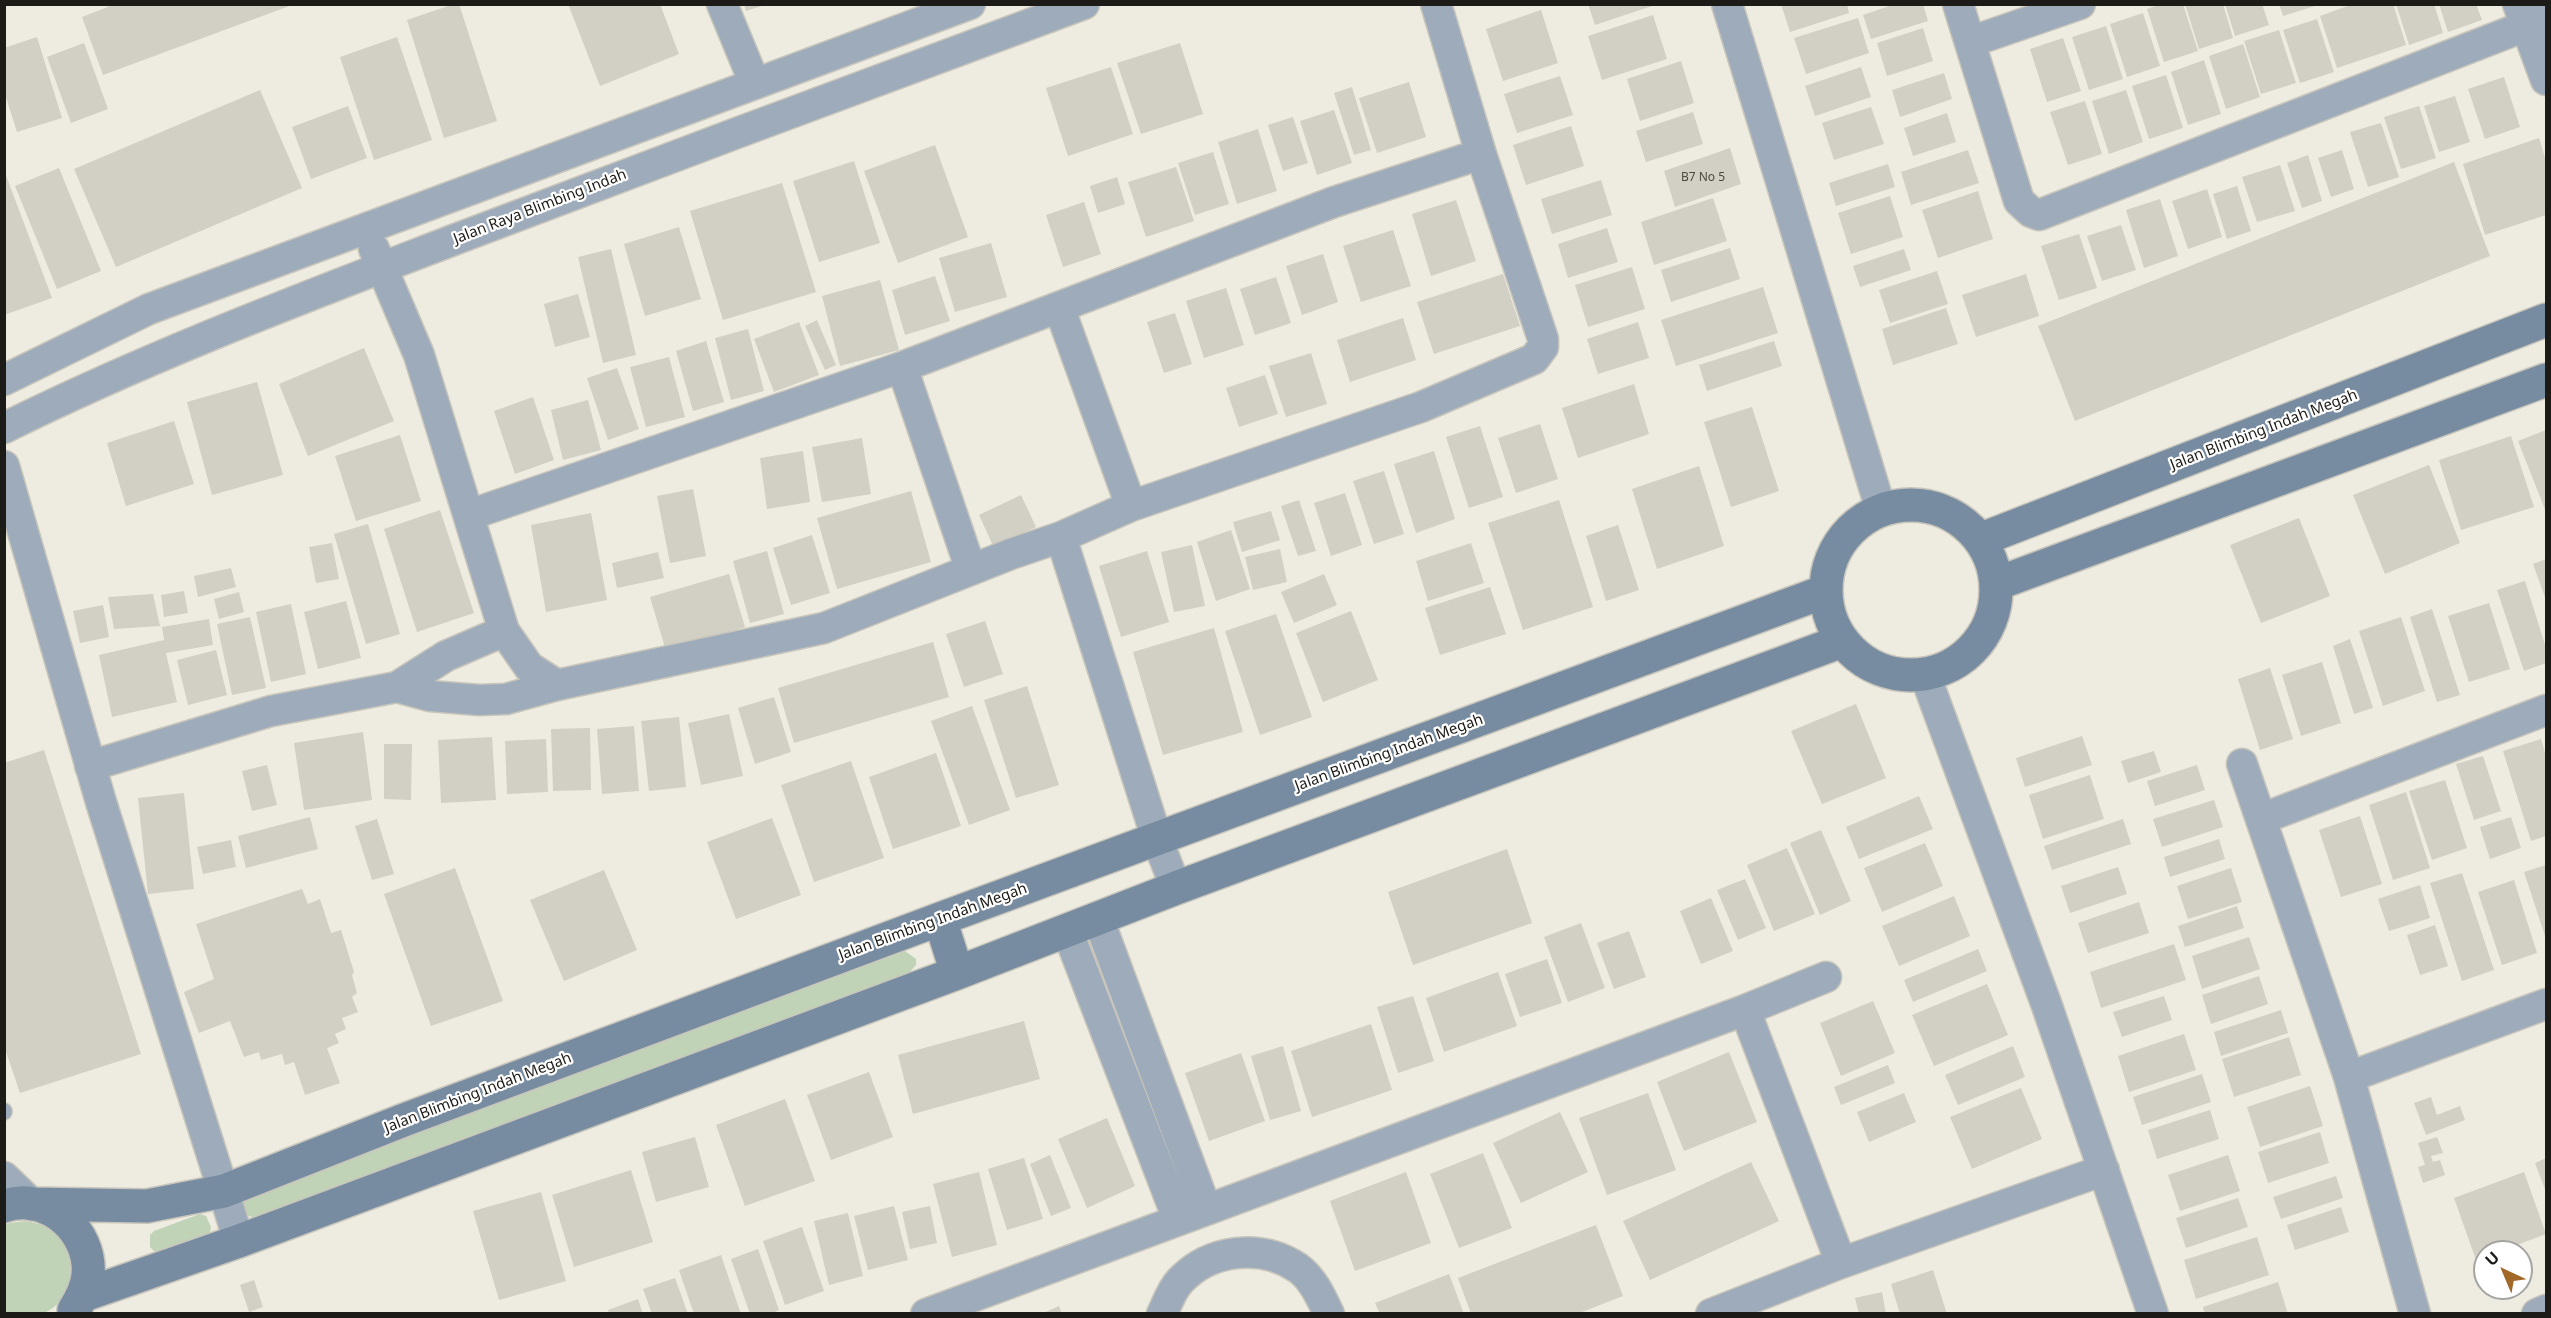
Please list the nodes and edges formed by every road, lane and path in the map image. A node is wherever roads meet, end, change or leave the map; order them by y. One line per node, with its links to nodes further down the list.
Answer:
1 (722, 4): 11 (street)
2 (970, 4): 11 (street)
3 (1084, 4): 14 (street, Jalan Raya Blimbing Indah)
4 (1436, 4): 12 (street)
5 (1727, 4): 23 (street)
6 (1958, 4): 9 (street)
7 (2080, 4): 9 (street)
8 (2530, 16): 9 (street); 10 (street)
9 (1970, 42)
10 (2547, 80)
11 (755, 84): 13 (street)
12 (1482, 154): 15 (street); 22 (street)
13 (365, 227): 14 (street); 18 (street)
14 (381, 268): 20 (street, Jalan Raya Blimbing Indah); 24 (street)
15 (1059, 307): 17 (street); 22 (street)
16 (2547, 320): 26 (street, Jalan Blimbing Indah Megah)
17 (903, 367): 24 (street); 27 (street)
18 (4, 380)
19 (2547, 380): 28 (street)
20 (4, 428)
21 (4, 466): 37 (street)
22 (1131, 506): 25 (street)
23 (1881, 510): 26 (street); 29 (street)
24 (469, 514): 30 (street)
25 (1061, 537): 27 (street); 39 (street)
26 (1982, 539): 28 (street)
27 (971, 570): 33 (street)
28 (1996, 584): 32 (street)
29 (1826, 591): 31 (street); 39 (street, Jalan Blimbing Indah Megah)
30 (504, 631): 33 (street); 34 (street)
31 (1842, 641): 32 (street); 40 (street)
32 (1925, 675): 49 (street)
33 (557, 685): 34 (street)
34 (397, 687): 37 (street)
35 (2547, 710): 38 (street)
36 (2242, 764): 38 (street)
37 (90, 766): 51 (street)
38 (2261, 819): 48 (street)
39 (1157, 840): 40 (street); 42 (street, Jalan Blimbing Indah Megah)
40 (1176, 888): 41 (street)
41 (1098, 918): 43 (street); 53 (street)
42 (940, 919): 44 (street); 51 (street, Jalan Blimbing Indah Megah)
43 (1067, 930): 44 (street); 53 (street)
44 (957, 973): 54 (street)
45 (1826, 977): 47 (street)
46 (2547, 1004): 48 (street)
47 (1745, 1010): 53 (street); 56 (street)
48 (2349, 1077): 64 (street)
49 (2104, 1170): 56 (street); 63 (street)
50 (4, 1177): 52 (street)
51 (224, 1191): 52 (street, Jalan Blimbing Indah Megah); 54 (street)
52 (18, 1205): 57 (street)
53 (1192, 1214): 55 (street); 59 (street)
54 (239, 1241): 57 (street)
55 (1211, 1258): 60 (street); 61 (street)
56 (1841, 1263): 62 (street)
57 (77, 1304)
58 (2547, 1310): 65 (street)
59 (926, 1314)
60 (1161, 1314)
61 (1329, 1314)
62 (1711, 1314)
63 (2153, 1314)
64 (2415, 1314)
65 (2537, 1314)

